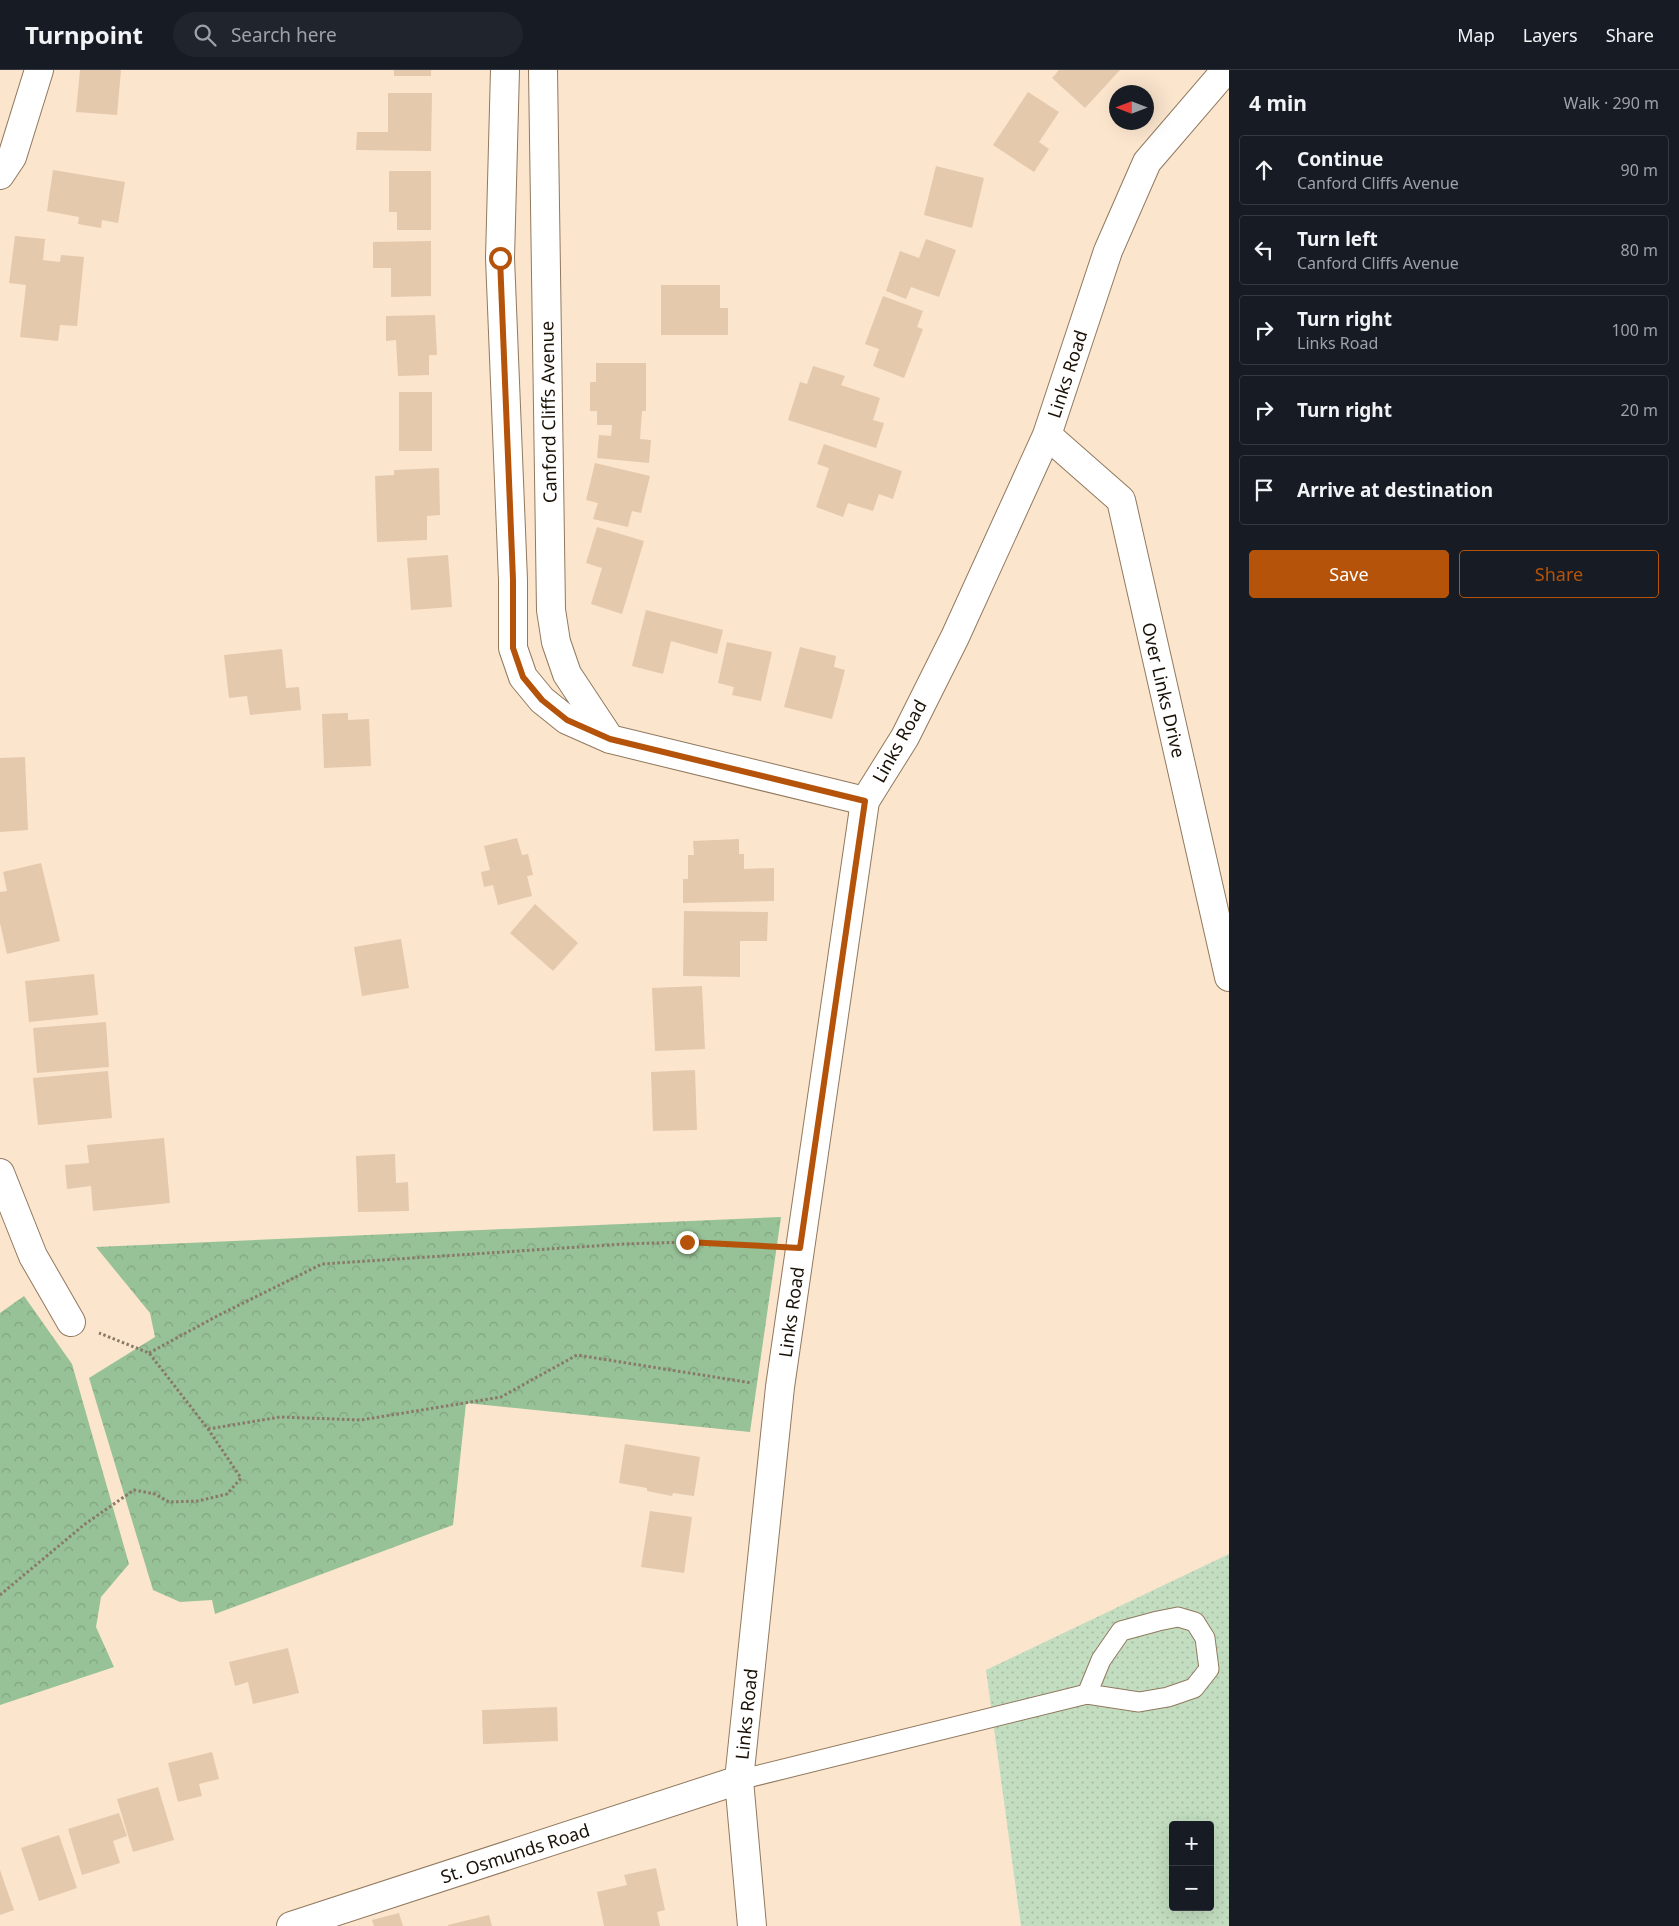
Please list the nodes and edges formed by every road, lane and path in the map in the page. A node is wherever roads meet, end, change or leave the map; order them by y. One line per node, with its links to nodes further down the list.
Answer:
1 (39, 70): 5 (street)
2 (504, 70): 7 (street)
3 (543, 70): 7 (street, Canford Cliffs Avenue)
4 (1226, 70): 6 (street, Links Road)
5 (0, 175)
6 (1046, 435): 8 (street, Links Road); 9 (street, Over Links Drive)
7 (610, 739): 8 (street)
8 (865, 801): 11 (street, Links Road)
9 (1229, 977)
10 (0, 1173): 12 (street)
11 (800, 1248): 13 (path); 14 (street, Links Road)
12 (71, 1322): 13 (path)
13 (149, 1353): 15 (path)
14 (780, 1387): 15 (path); 18 (street, Links Road)
15 (208, 1429): 16 (path)
16 (0, 1596)
17 (1087, 1694): 17 (lane); 18 (lane)
18 (739, 1780): 19 (street, St. Osmunds Road); 21 (street, Links Road)
19 (325, 1920): 20 (street, St. Osmunds Road)
20 (291, 1926)
21 (752, 1926)

